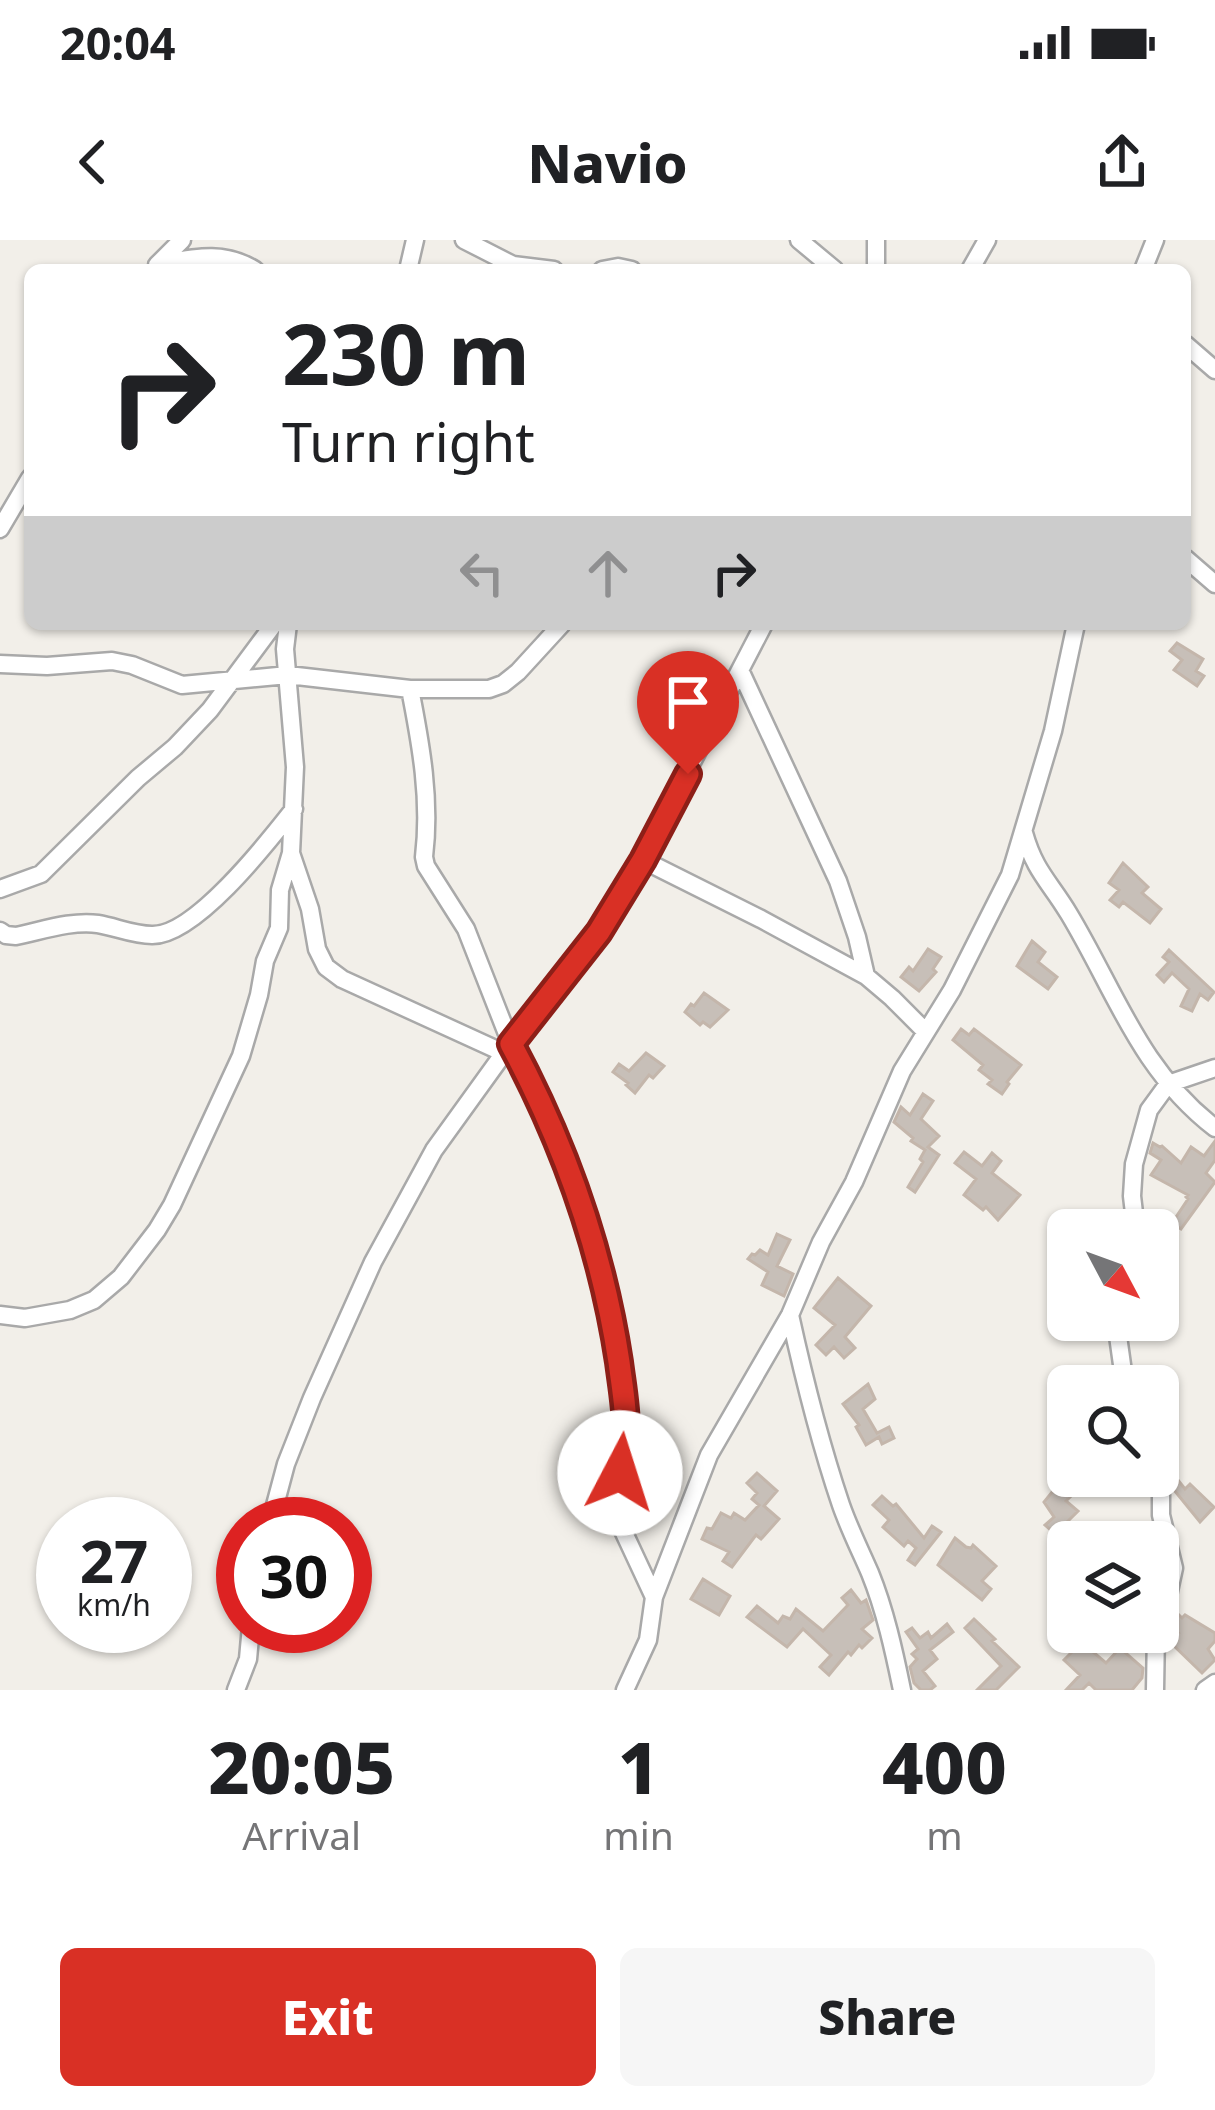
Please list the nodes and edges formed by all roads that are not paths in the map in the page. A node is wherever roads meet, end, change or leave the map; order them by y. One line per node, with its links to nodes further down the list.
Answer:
1 (182, 240): 4 (street)
2 (464, 240): 7 (street)
3 (799, 240): 8 (street)
4 (159, 264)
5 (169, 264): 6 (street)
6 (245, 264)
7 (511, 264)
8 (828, 264)
9 (1191, 349): 10 (street)
10 (1215, 370)
11 (24, 488): 12 (street)
12 (0, 528)
13 (1191, 563): 14 (street)
14 (1215, 584)
15 (270, 630): 23 (street)
16 (287, 630): 22 (street)
17 (556, 630): 24 (street)
18 (761, 630): 21 (street)
19 (1075, 630): 26 (street)
20 (0, 664): 23 (street)
21 (740, 670): 28 (street); 31 (street)
22 (288, 675): 23 (street); 24 (street); 25 (street)
23 (234, 678): 29 (street)
24 (410, 689): 33 (street)
25 (294, 808): 27 (street); 30 (street)
26 (1024, 832): 32 (street); 35 (street)
27 (291, 853): 33 (street); 38 (street)
28 (643, 860): 31 (street); 33 (street)
29 (0, 889)
30 (0, 931)
31 (866, 976): 32 (street)
32 (926, 1032): 39 (street)
33 (507, 1048): 40 (street); 41 (street)
34 (1215, 1068): 35 (street)
35 (1168, 1084): 36 (street); 37 (street)
36 (1215, 1128)
37 (1134, 1209)
38 (0, 1315)
39 (790, 1315): 41 (street); 47 (street)
40 (277, 1497)
41 (654, 1597): 46 (street)
42 (248, 1653): 45 (street)
43 (1156, 1653): 48 (street)
44 (1215, 1683): 49 (street)
45 (236, 1690)
46 (625, 1690)
47 (902, 1690)
48 (1155, 1690)
49 (1205, 1690)

